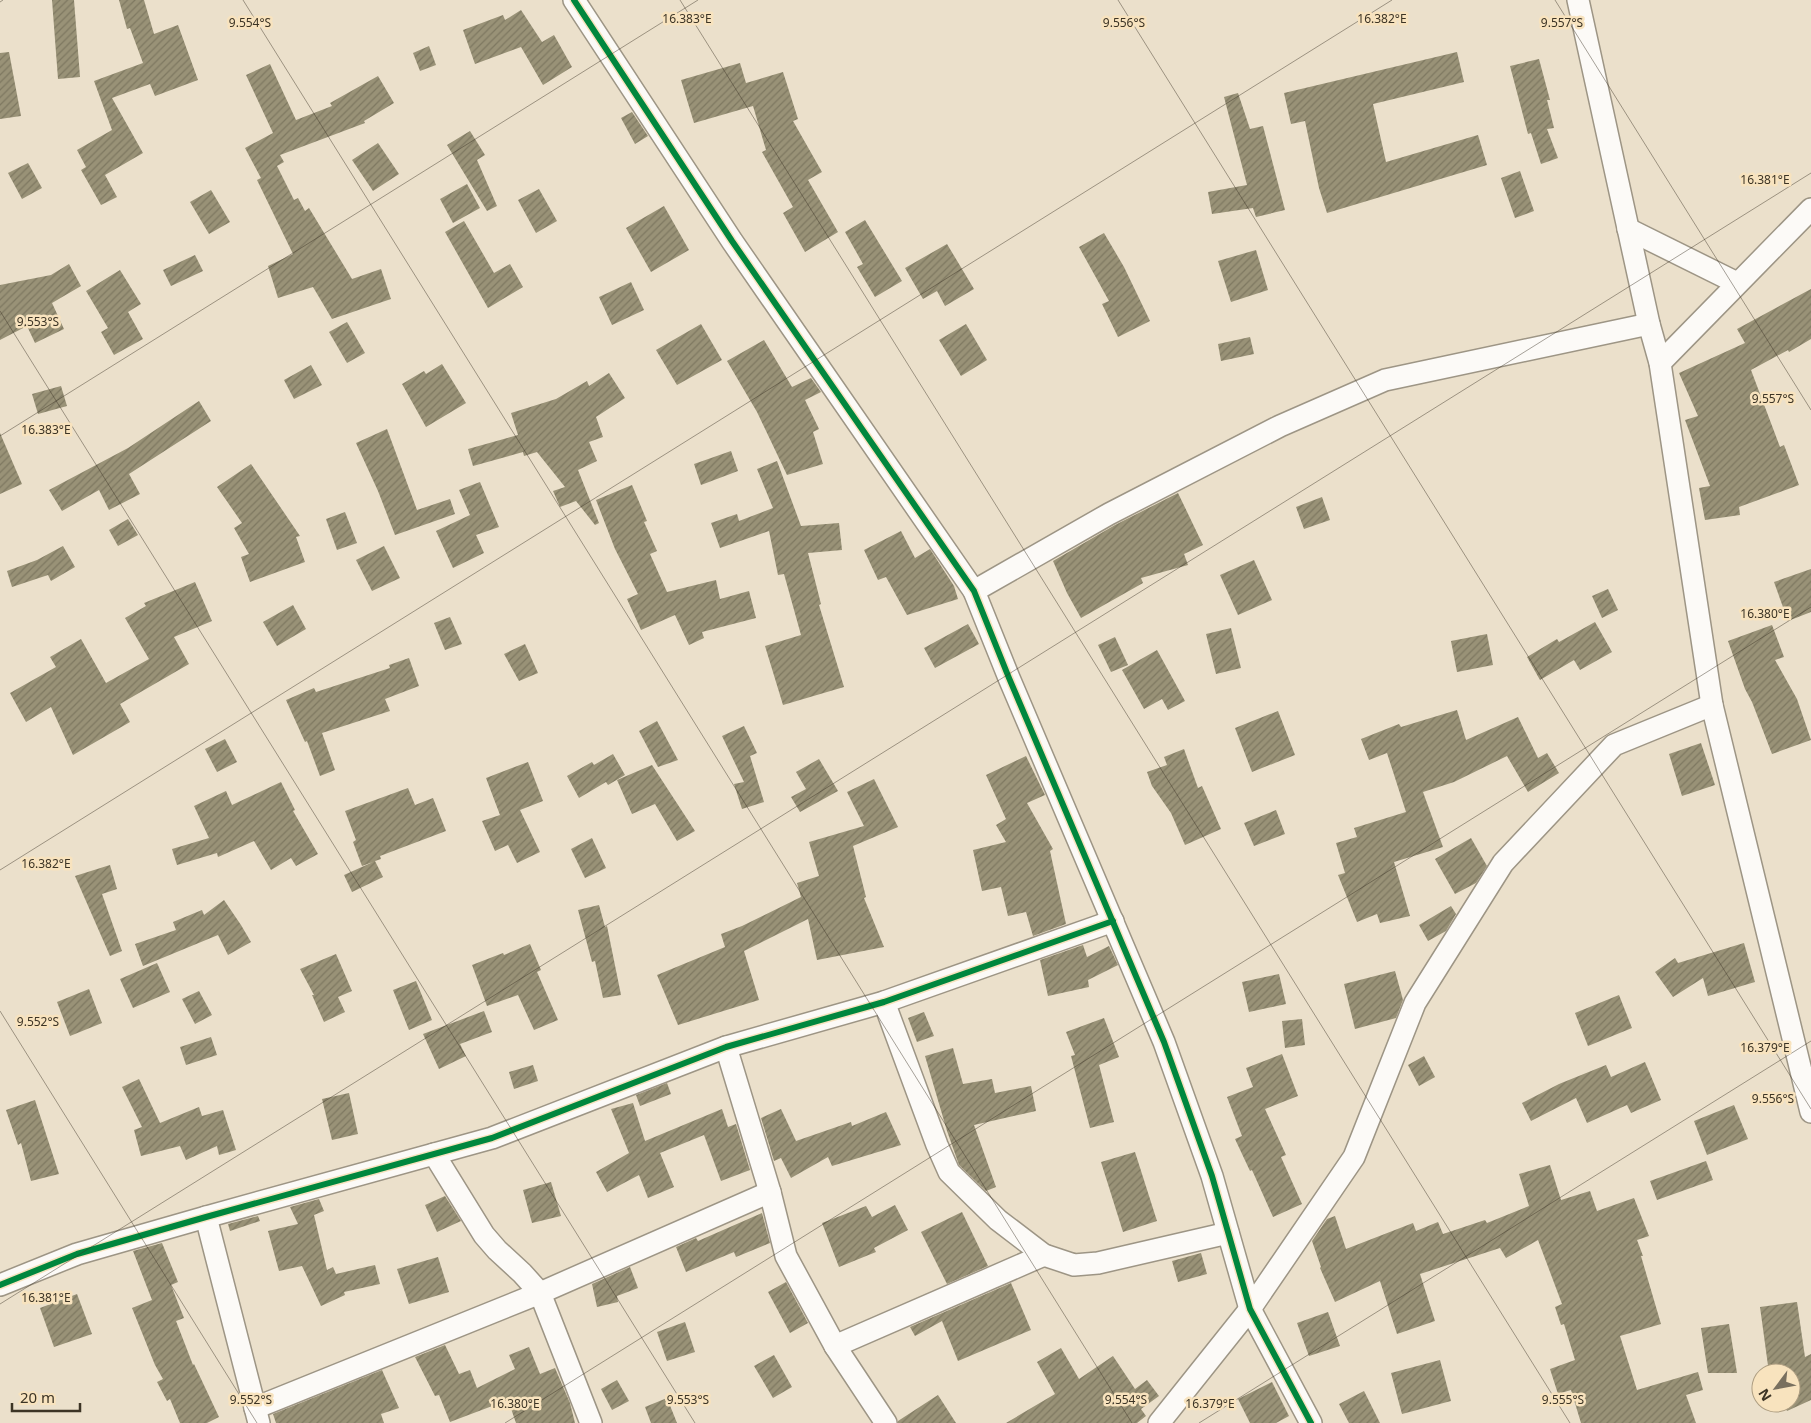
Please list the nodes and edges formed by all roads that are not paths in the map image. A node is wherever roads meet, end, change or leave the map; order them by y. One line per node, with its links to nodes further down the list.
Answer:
1 (574, 0): 8 (street)
2 (1578, 0): 4 (street)
3 (1811, 209): 5 (street)
4 (1628, 229): 5 (street); 6 (street)
5 (1736, 283): 7 (street)
6 (1649, 324): 7 (street); 8 (street)
7 (1660, 363): 9 (street)
8 (974, 592): 10 (street)
9 (1712, 705): 13 (street); 21 (street)
10 (1113, 922): 11 (street); 17 (street)
11 (884, 1002): 12 (street); 18 (street)
12 (726, 1047): 14 (street); 15 (street)
13 (1811, 1112)
14 (434, 1154): 16 (street); 20 (street)
15 (770, 1192): 20 (street); 22 (street)
16 (206, 1216): 19 (street); 23 (street)
17 (1228, 1232): 18 (street); 21 (street)
18 (1044, 1255): 22 (street)
19 (0, 1285)
20 (540, 1293): 23 (street); 24 (street)
21 (1250, 1309): 26 (street); 27 (street)
22 (835, 1346): 25 (street)
23 (257, 1416)
24 (591, 1423)
25 (886, 1423)
26 (1159, 1423)
27 (1311, 1423)

